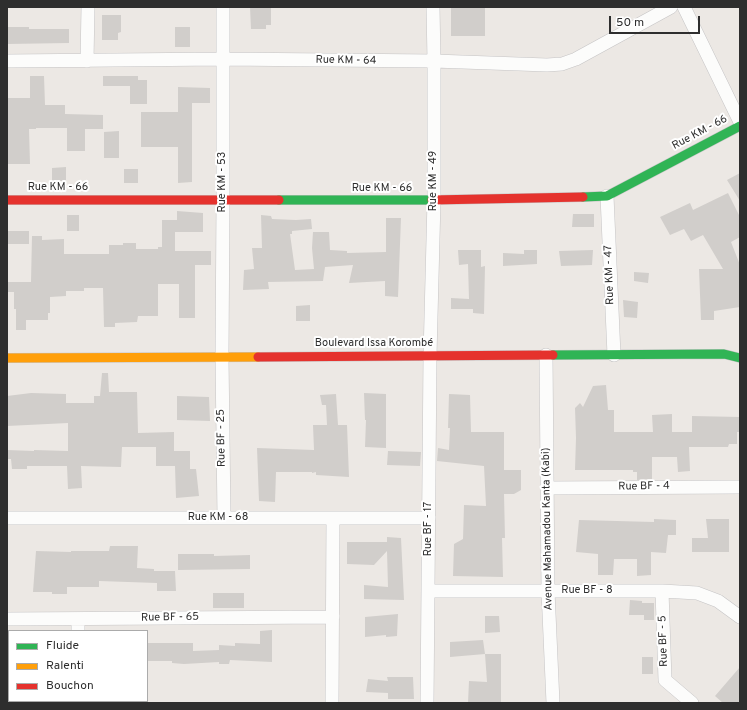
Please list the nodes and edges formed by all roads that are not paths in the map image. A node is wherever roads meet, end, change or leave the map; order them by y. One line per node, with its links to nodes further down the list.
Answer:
1 (88, 7): 8 (street)
2 (223, 7): 6 (street, Rue KM - 53)
3 (433, 7): 9 (street, Rue KM - 49)
4 (671, 7): 9 (street, Rue KM - 64)
5 (684, 7): 10 (street)
6 (222, 60): 8 (street, Rue KM - 64); 9 (street, Rue KM - 64); 15 (street, Rue KM - 53)
7 (7, 61): 8 (street, Rue KM - 64)
8 (87, 61)
9 (434, 61): 14 (street, Rue KM - 49)
10 (740, 122)
11 (740, 126): 12 (street, Rue KM - 66)
12 (607, 196): 14 (street, Rue KM - 66); 17 (street, Rue KM - 47)
13 (7, 200): 15 (street, Rue KM - 66)
14 (434, 200): 15 (street, Rue KM - 66); 18 (street, Rue KM - 49)
15 (223, 201): 19 (street, Rue KM - 53)
16 (546, 355): 17 (street, Boulevard Issa Korombé); 18 (street, Boulevard Issa Korombé); 23 (street, Avenue Mahamadou Kanta (Kabi))
17 (614, 355): 21 (street, Boulevard Issa Korombé)
18 (430, 356): 19 (street, Boulevard Issa Korombé); 27 (street, Rue BF - 17)
19 (222, 357): 20 (street, Boulevard Issa Korombé); 25 (street, Rue BF - 25)
20 (7, 358)
21 (740, 358)
22 (740, 487): 23 (street, Rue BF - 4)
23 (547, 488): 29 (street, Avenue Mahamadou Kanta (Kabi))
24 (7, 518): 25 (street, Rue KM - 68)
25 (224, 518): 26 (street, Rue KM - 68)
26 (333, 518): 27 (street, Rue KM - 68); 31 (street)
27 (429, 518): 28 (street, Rue BF - 17)
28 (428, 591): 29 (street, Rue BF - 8); 36 (street, Rue BF - 17)
29 (548, 591): 30 (street, Rue BF - 8); 37 (street, Avenue Mahamadou Kanta (Kabi))
30 (662, 591): 32 (street, Rue BF - 8); 38 (street, Rue BF - 5)
31 (333, 616): 34 (street, Rue BF - 65); 35 (street)
32 (740, 617)
33 (7, 619): 34 (street, Rue BF - 65)
34 (78, 625)
35 (332, 703)
36 (427, 703)
37 (553, 703)
38 (692, 703)

